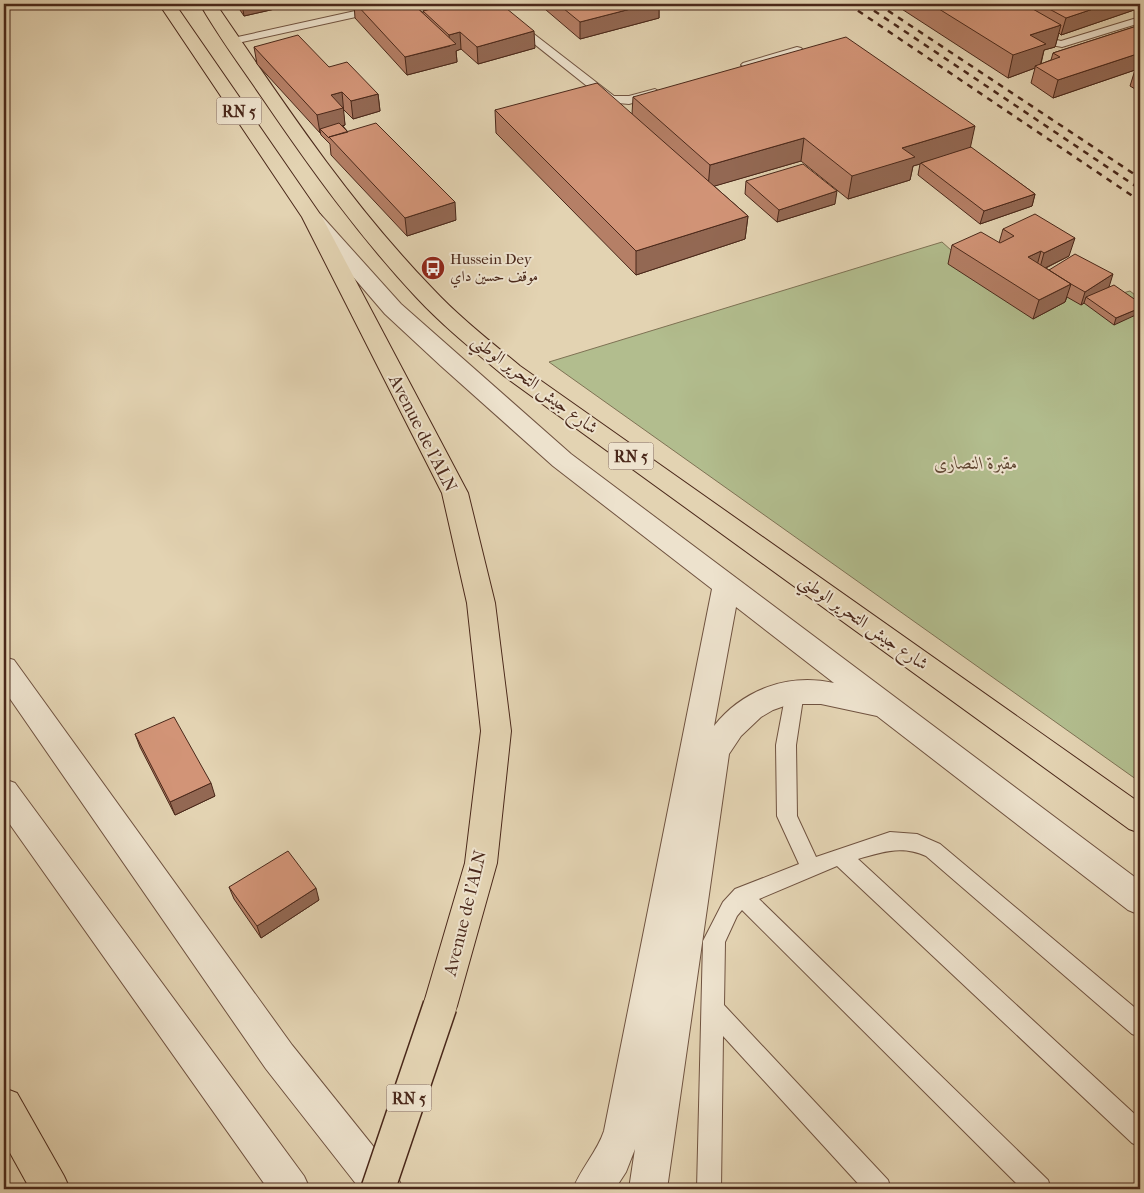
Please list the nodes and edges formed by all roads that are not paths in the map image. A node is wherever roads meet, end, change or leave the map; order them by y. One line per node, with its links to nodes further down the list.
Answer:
1 (167, 4): 14 (highway, Avenue de l'ALN / RN 5)
2 (208, 4): 10 (highway, شارع جيش التحرير الوطني / RN 5)
3 (401, 4): 6 (lane)
4 (489, 4): 13 (lane)
5 (1137, 4): 7 (lane)
6 (383, 6): 10 (lane)
7 (1140, 6)
8 (1140, 20): 9 (lane)
9 (1026, 28)
10 (233, 41): 20 (highway, شارع جيش التحرير الوطني / RN 5)
11 (797, 50): 12 (lane)
12 (732, 70)
13 (667, 89)
14 (312, 217): 15 (street); 32 (highway, Avenue de l'ALN / RN 5, bridge)
15 (726, 586): 18 (street); 34 (street)
16 (4, 668): 33 (street)
17 (795, 692): 18 (street); 22 (lane); 35 (street)
18 (882, 706): 24 (street)
19 (4, 792): 31 (street)
20 (1140, 820)
21 (840, 856): 22 (lane); 26 (lane); 28 (lane)
22 (811, 868): 23 (lane)
23 (742, 896): 25 (lane); 37 (lane)
24 (1140, 900)
25 (713, 1009): 29 (lane); 36 (lane)
26 (1140, 1026)
27 (4, 1106): 30 (highway)
28 (1140, 1135)
29 (713, 1185)
30 (51, 1189)
31 (291, 1189)
32 (378, 1189)
33 (384, 1189)
34 (592, 1189)
35 (648, 1189)
36 (879, 1189)
37 (1039, 1189)

